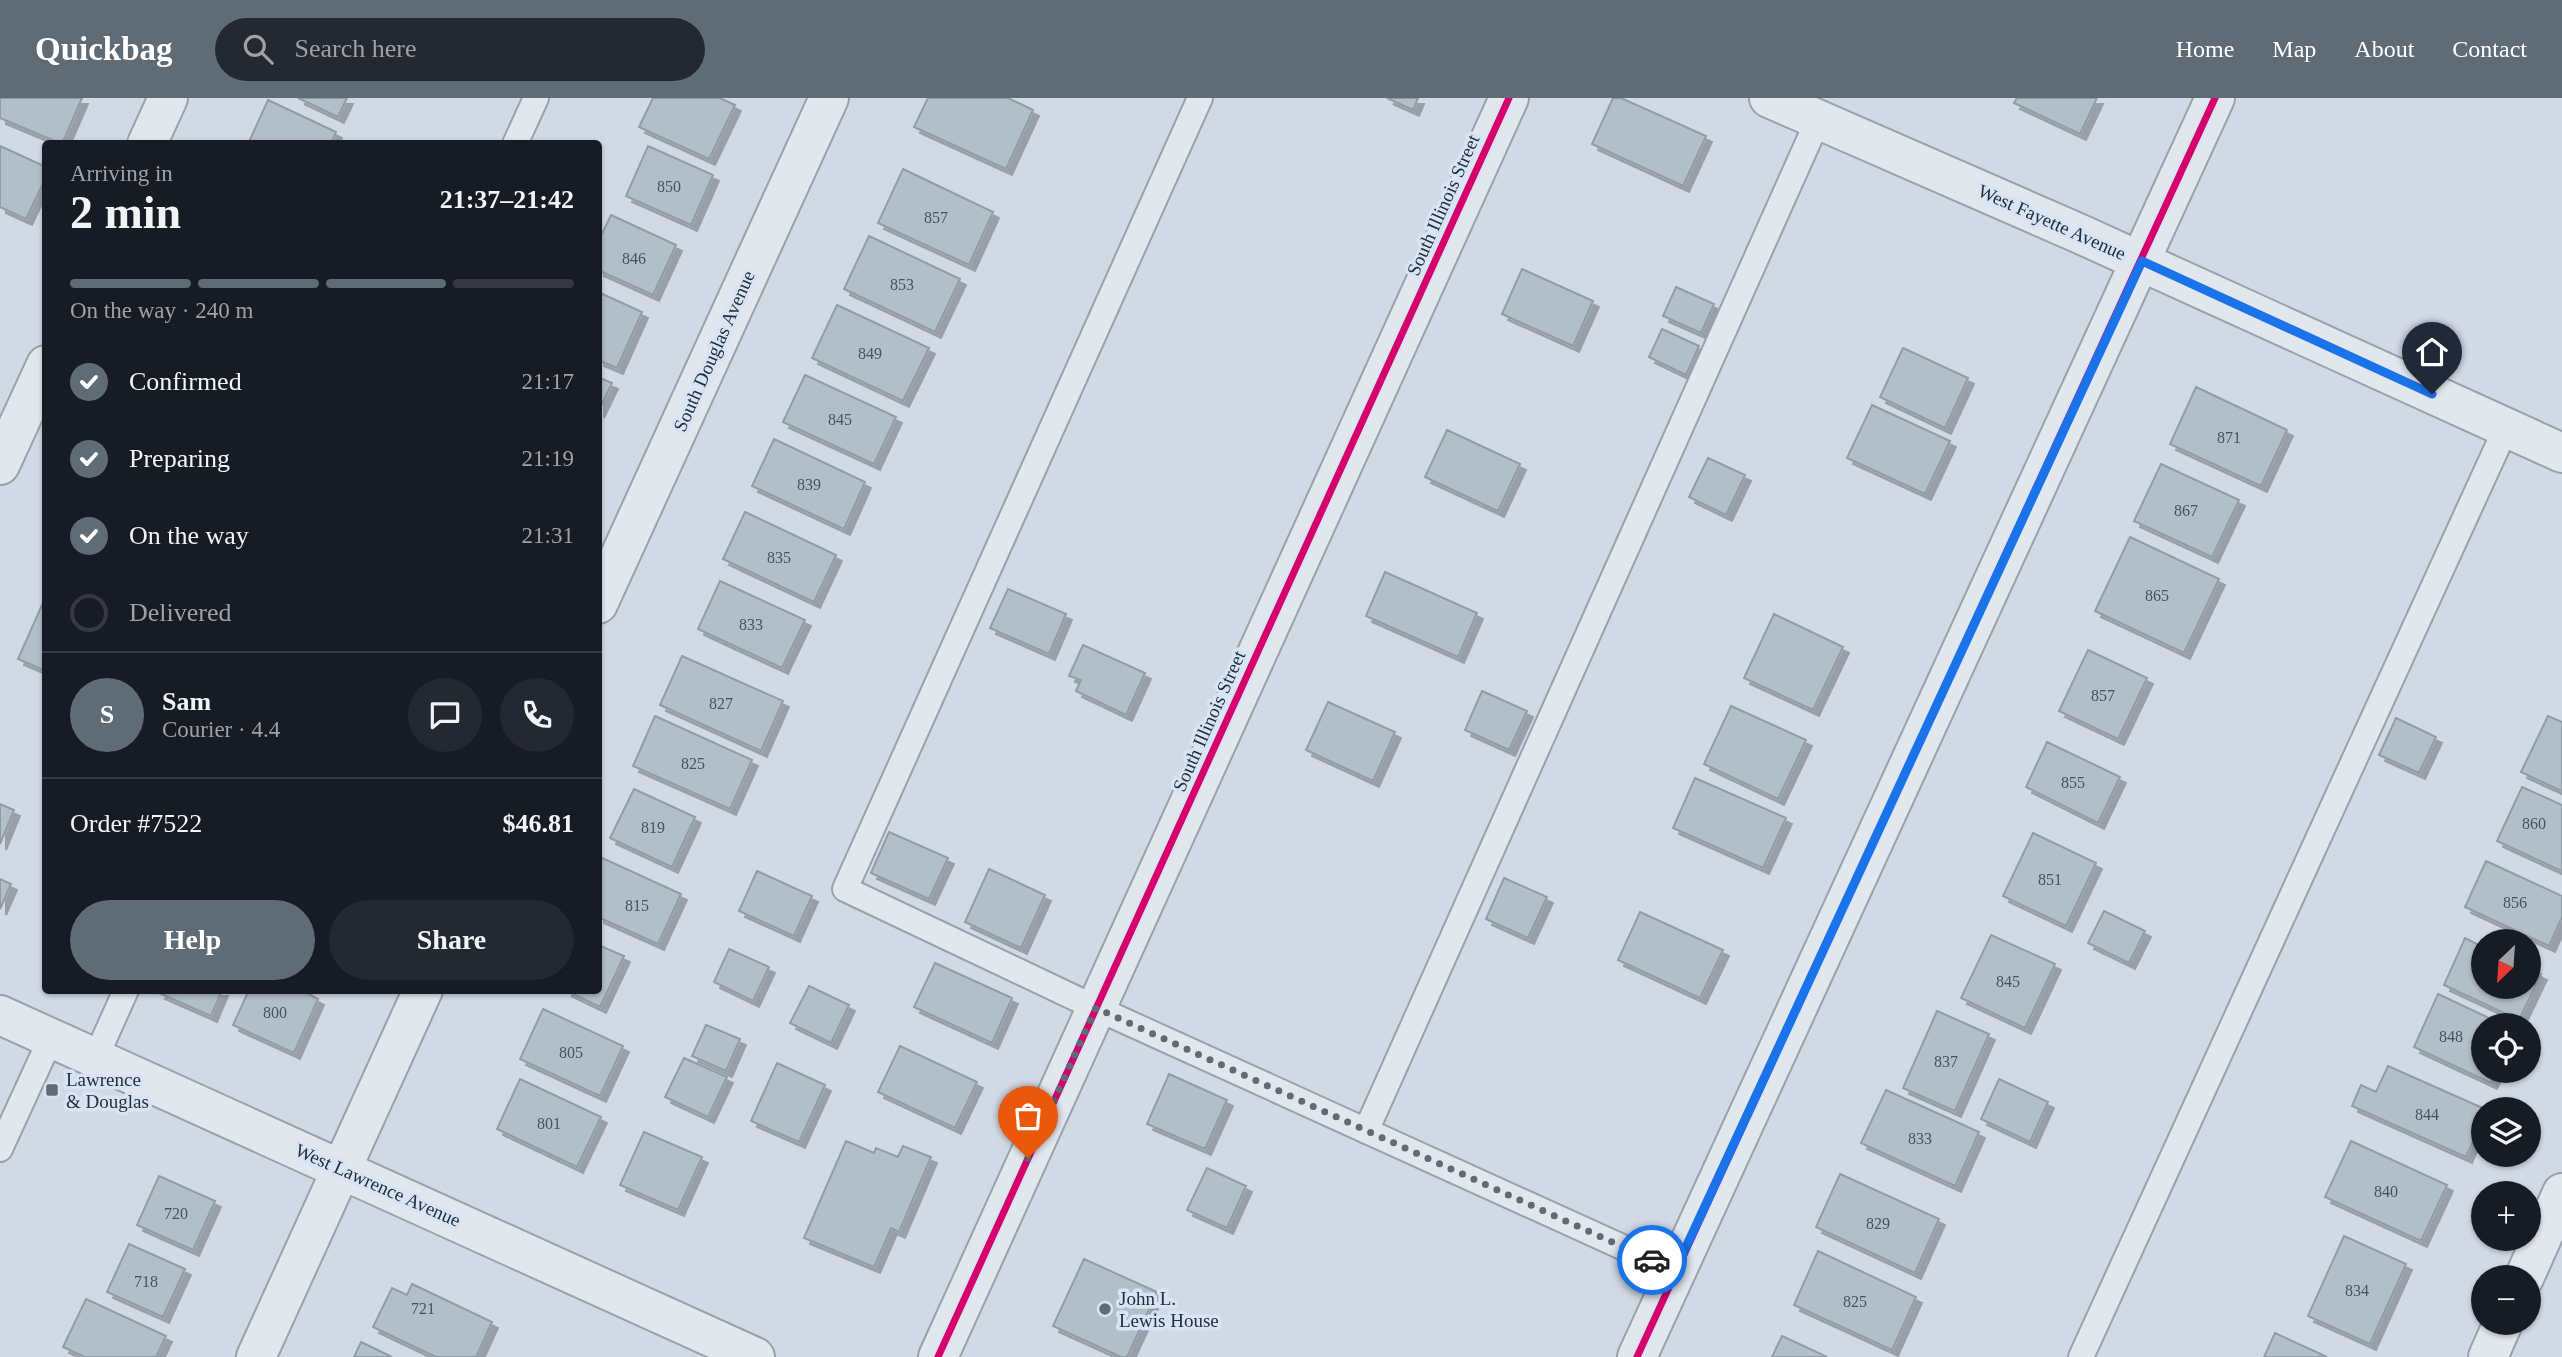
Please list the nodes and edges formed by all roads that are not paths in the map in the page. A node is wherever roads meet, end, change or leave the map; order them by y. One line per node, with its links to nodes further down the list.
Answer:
1 (168, 98): 9 (street)
2 (536, 98): 10 (lane)
3 (829, 98): 16 (street, South Douglas Avenue)
4 (1200, 98): 19 (lane)
5 (1509, 98): 19 (street, South Illinois Street)
6 (1769, 98): 8 (street, West Fayette Avenue)
7 (2215, 98): 11 (street)
8 (1818, 120): 11 (street, West Fayette Avenue); 23 (lane)
9 (149, 140)
10 (517, 140)
11 (2142, 261): 13 (street, West Fayette Avenue); 28 (street)
12 (42, 374): 15 (street)
13 (2506, 428): 14 (street, West Fayette Avenue); 34 (lane)
14 (2562, 453)
15 (0, 465)
16 (602, 595)
17 (125, 994): 22 (lane)
18 (421, 994): 25 (street)
19 (1096, 1008): 23 (lane); 32 (street, South Illinois Street)
20 (0, 1015): 21 (street, West Lawrence Avenue)
21 (51, 1038): 22 (street, West Lawrence Avenue); 24 (lane)
22 (96, 1058): 25 (street, West Lawrence Avenue)
23 (1366, 1131): 28 (lane)
24 (0, 1149)
25 (340, 1168): 30 (street); 31 (street, West Lawrence Avenue)
26 (2562, 1193): 27 (street)
27 (2530, 1265)
28 (1675, 1271): 33 (street)
29 (2498, 1335): 35 (street)
30 (256, 1357)
31 (755, 1357)
32 (938, 1357)
33 (1637, 1357)
34 (2081, 1357)
35 (2488, 1357)

